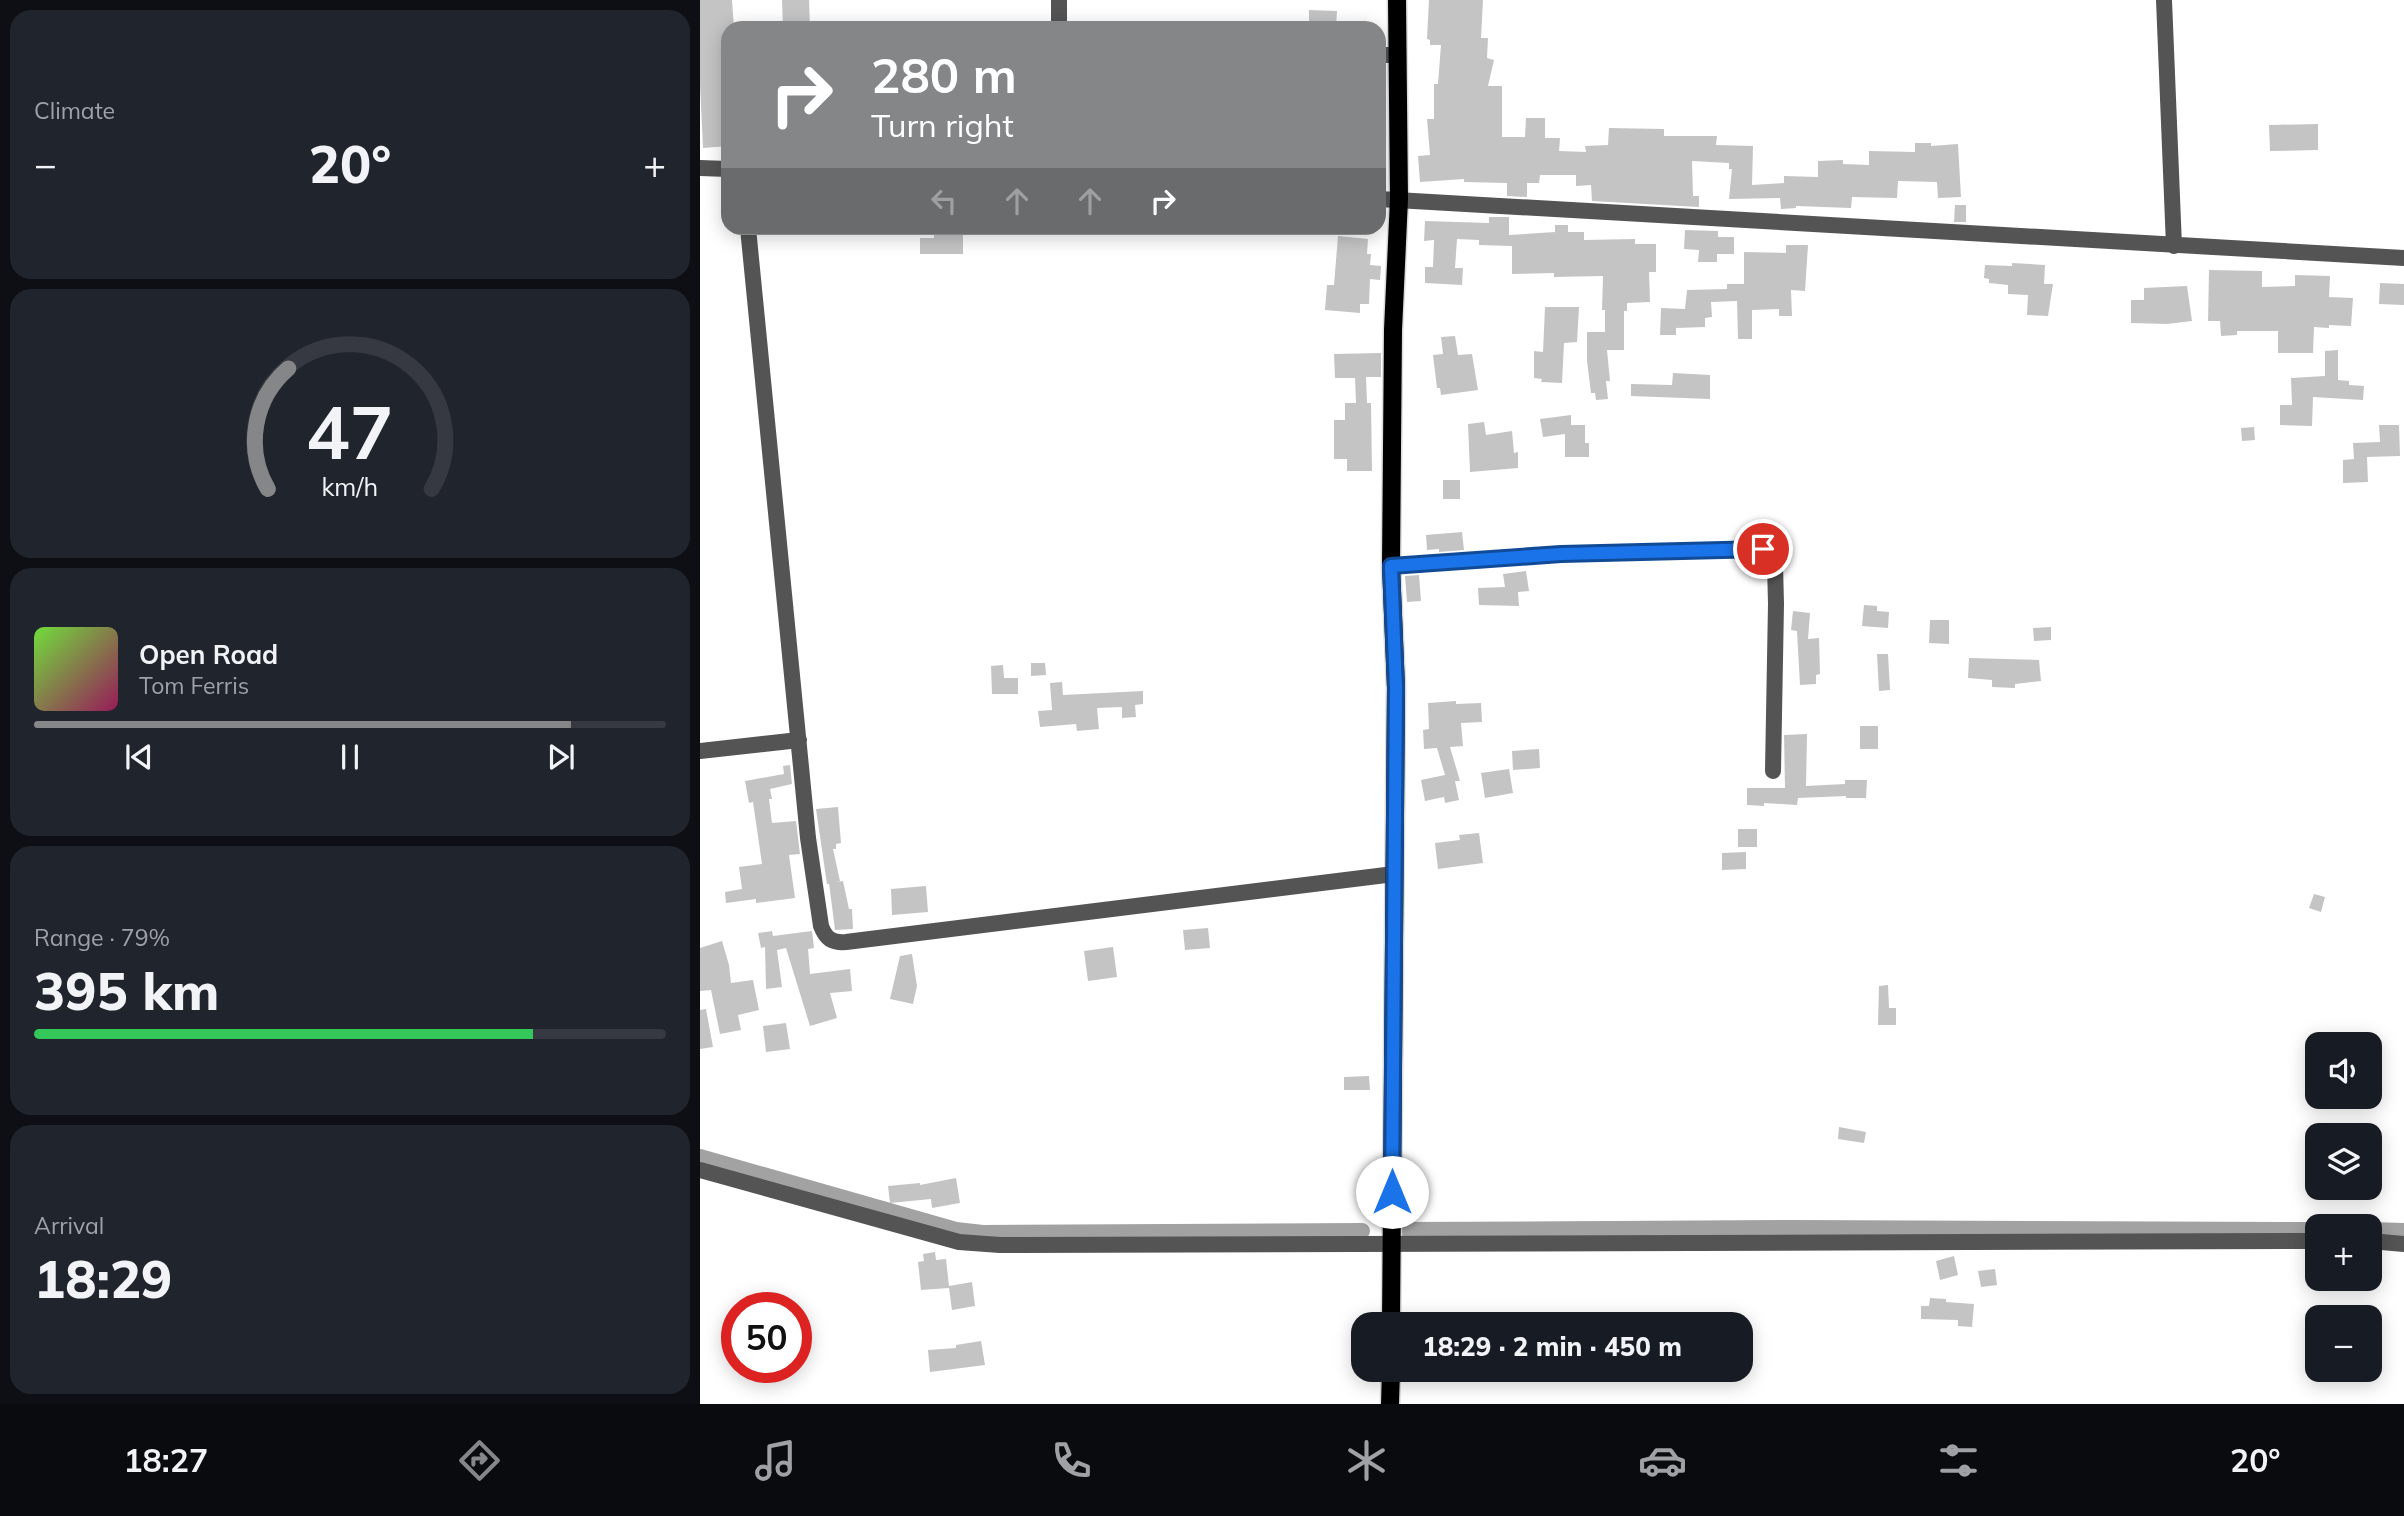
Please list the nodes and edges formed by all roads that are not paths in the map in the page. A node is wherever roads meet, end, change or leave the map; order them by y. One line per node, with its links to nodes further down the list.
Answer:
1 (1059, 0): 4 (street)
2 (1397, 0): 5 (main road)
3 (2164, 0): 11 (street)
4 (1059, 21)
5 (1388, 55): 9 (main road)
6 (700, 168): 7 (street)
7 (721, 169)
8 (1386, 199): 9 (street)
9 (1399, 199): 11 (street); 13 (main road)
10 (749, 235): 14 (street)
11 (2174, 246): 12 (street)
12 (2404, 258)
13 (1391, 566): 16 (street); 17 (main road)
14 (799, 740): 15 (street); 17 (street)
15 (700, 751)
16 (1773, 771)
17 (1394, 874): 22 (main road)
18 (700, 1170): 22 (street)
19 (2305, 1241): 22 (street)
20 (2382, 1242): 21 (street)
21 (2404, 1244)
22 (1392, 1245): 23 (main road)
23 (1391, 1312)
24 (1391, 1382): 25 (main road)
25 (1390, 1404)

